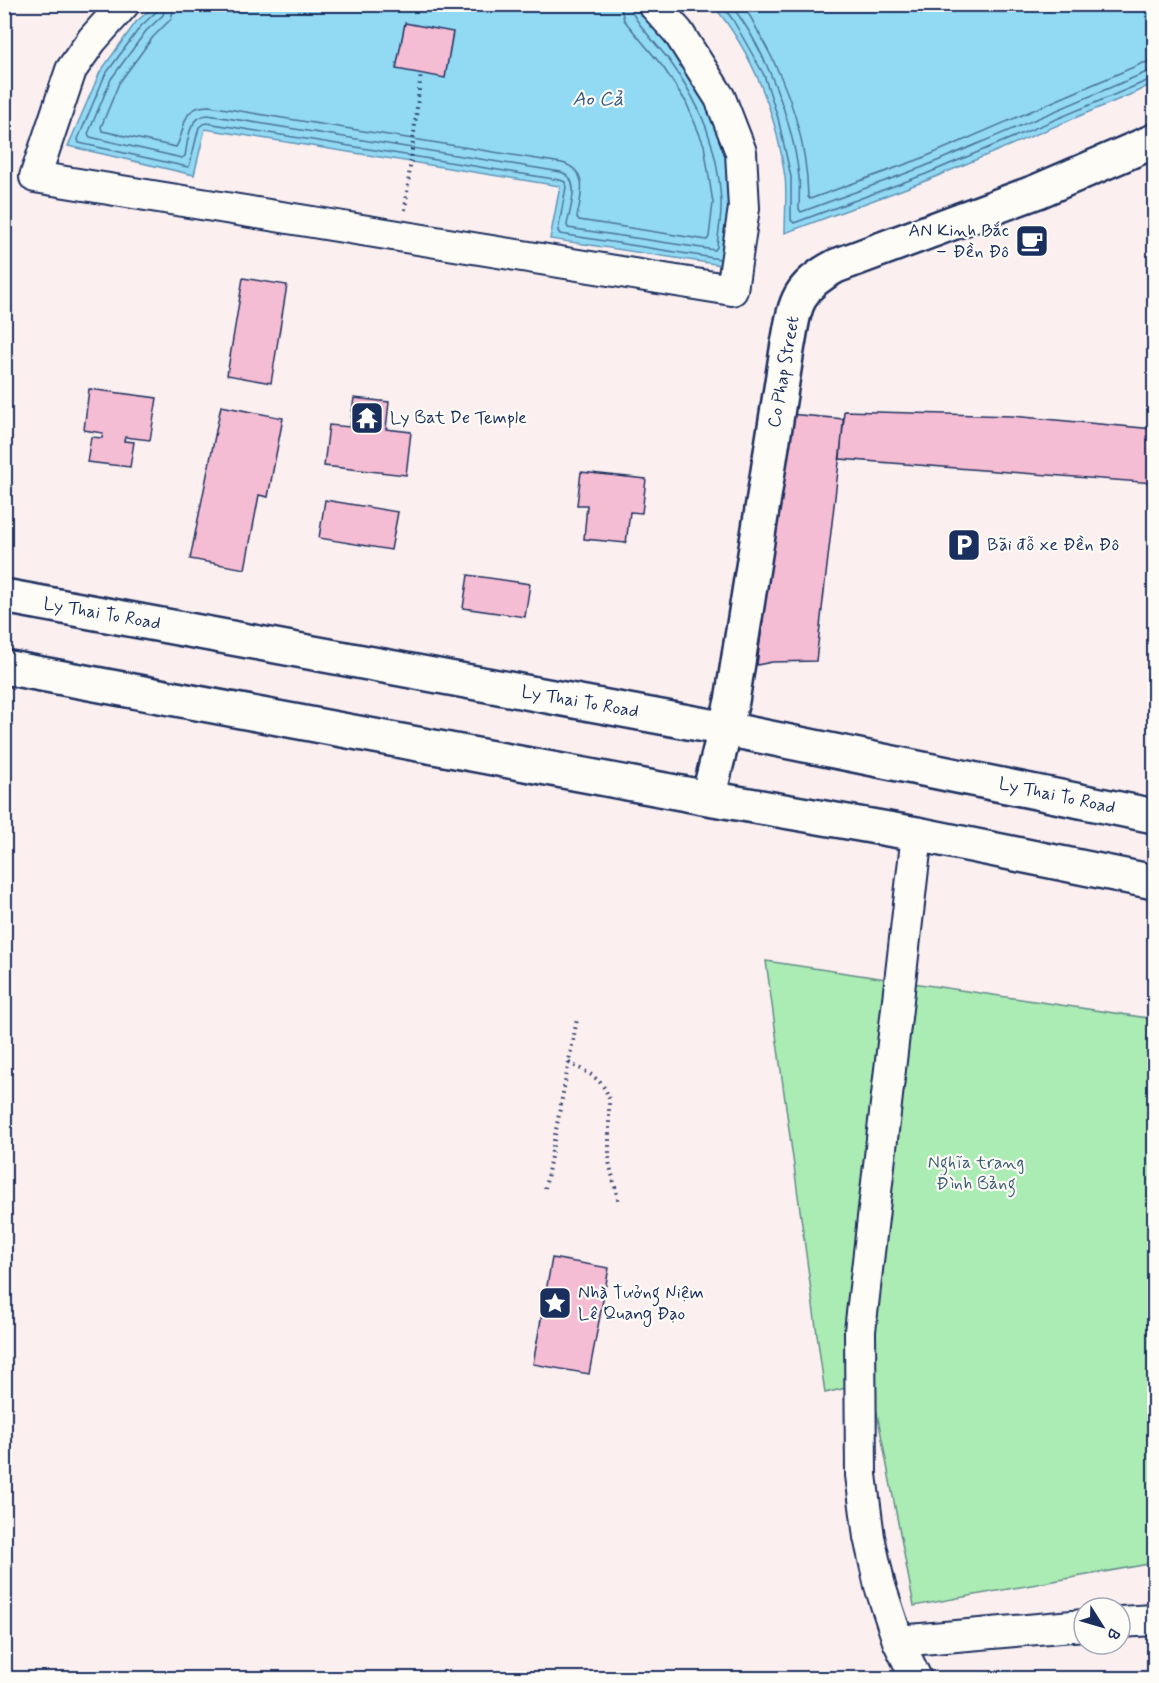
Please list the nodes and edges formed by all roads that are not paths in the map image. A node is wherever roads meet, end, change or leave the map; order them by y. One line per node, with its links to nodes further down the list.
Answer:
1 (124, 4): 2 (street)
2 (653, 4)
3 (1155, 141): 6 (main road, Co Phap Street)
4 (4, 596): 6 (main road, Ly Thai To Road)
5 (4, 667): 7 (main road)
6 (726, 729): 7 (main road, Co Phap Street); 8 (main road, Ly Thai To Road)
7 (708, 798): 9 (main road)
8 (1155, 816)
9 (917, 834): 10 (main road); 14 (street)
10 (1155, 882)
11 (1155, 1620): 12 (street)
12 (1132, 1621)
13 (1072, 1626): 14 (street)
14 (898, 1641): 15 (street)
15 (916, 1678)

